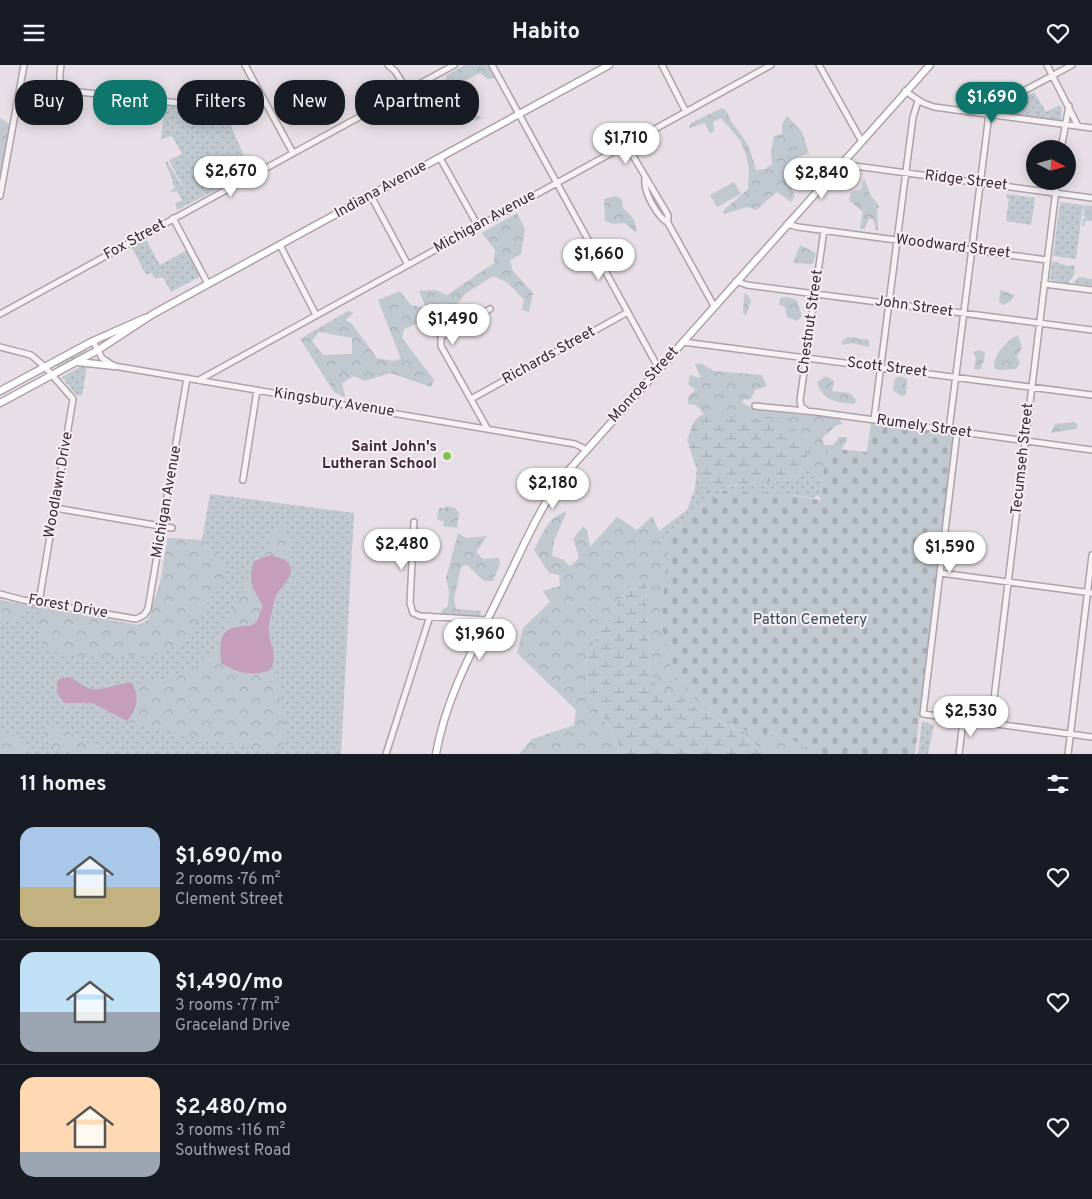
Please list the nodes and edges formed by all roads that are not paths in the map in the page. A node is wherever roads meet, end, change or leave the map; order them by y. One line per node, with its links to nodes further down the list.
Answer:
1 (24, 65): 42 (street)
2 (61, 65): 21 (street)
3 (245, 65): 15 (street)
4 (388, 65): 16 (street)
5 (454, 65): 17 (street, Fox Street)
6 (492, 65): 24 (street)
7 (608, 65): 24 (main road, Indiana Avenue)
8 (662, 65): 23 (street)
9 (771, 65): 23 (street, Michigan Avenue)
10 (819, 65): 30 (street)
11 (930, 65): 18 (main road, Monroe Street)
12 (1046, 65): 14 (street)
13 (1072, 65): 14 (street)
14 (1052, 76): 22 (street); 25 (street)
15 (253, 80)
16 (401, 80)
17 (426, 80)
18 (905, 91): 20 (street); 30 (main road, Monroe Street)
19 (264, 101): 33 (street)
20 (918, 101): 25 (street); 36 (street)
21 (177, 103)
22 (1069, 106): 27 (street); 28 (street)
23 (686, 111): 32 (street, Michigan Avenue)
24 (519, 114): 34 (main road, Indiana Avenue); 37 (street)
25 (989, 114): 27 (street); 38 (street)
26 (355, 119): 33 (street, Fox Street)
27 (1065, 124): 28 (street); 31 (street)
28 (1078, 126): 29 (street)
29 (1092, 128)
30 (861, 140): 35 (main road, Monroe Street)
31 (1062, 140)
32 (626, 144): 37 (street, Michigan Avenue); 59 (street)
33 (293, 153): 44 (street, Fox Street)
34 (440, 158): 41 (main road, Indiana Avenue); 46 (street)
35 (840, 164): 36 (street, Ridge Street); 45 (main road, Monroe Street)
36 (907, 174): 38 (street, Ridge Street); 48 (street)
37 (557, 183): 46 (street, Michigan Avenue); 61 (street)
38 (981, 183): 40 (street, Ridge Street); 50 (street)
39 (1056, 190): 40 (street)
40 (1056, 193): 43 (street, Ridge Street); 51 (street)
41 (370, 195): 49 (main road, Indiana Avenue); 52 (street)
42 (0, 196)
43 (1092, 198)
44 (173, 218): 54 (street); 62 (street, Fox Street)
45 (787, 223): 47 (street, Woodward Street); 53 (main road, Monroe Street)
46 (478, 226): 52 (street, Michigan Avenue)
47 (824, 231): 48 (street, Woodward Street); 57 (street, Chestnut Street)
48 (898, 240): 50 (street, Woodward Street); 58 (street)
49 (280, 245): 54 (main road, Indiana Avenue); 65 (street)
50 (972, 250): 51 (street, Woodward Street); 63 (street)
51 (1047, 260): 55 (street)
52 (408, 265): 65 (street, Michigan Avenue)
53 (736, 281): 57 (street, John Street); 59 (main road, Monroe Street)
54 (208, 284): 64 (main road, Indiana Avenue)
55 (1044, 284): 56 (street); 66 (street, Tecumseh Street)
56 (1092, 290)
57 (815, 295): 58 (street, John Street); 72 (street, Chestnut Street)
58 (890, 303): 63 (street, John Street); 76 (street)
59 (714, 306): 69 (main road, Monroe Street)
60 (490, 309): 86 (street)
61 (628, 312): 77 (street); 86 (street, Richards Street)
62 (0, 314)
63 (964, 314): 66 (street, John Street); 79 (street)
64 (153, 315): 68 (main road, Indiana Avenue); 71 (main road, Indiana Avenue)
65 (316, 315): 81 (street, Michigan Avenue)
66 (1039, 323): 67 (street, John Street); 82 (street, Tecumseh Street)
67 (1092, 330)
68 (93, 341): 71 (street); 75 (main road, Indiana Avenue)
69 (683, 342): 72 (street, Scott Street); 77 (main road, Monroe Street)
70 (0, 347): 75 (street)
71 (98, 350): 73 (main road, Indiana Avenue); 74 (street)
72 (806, 358): 76 (street, Scott Street); 89 (street, Chestnut Street)
73 (76, 362): 74 (main road); 78 (main road, Indiana Avenue)
74 (114, 366): 80 (street, Kingsbury Avenue)
75 (45, 367): 78 (street); 84 (main road, Indiana Avenue)
76 (881, 367): 79 (street, Scott Street); 90 (street)
77 (659, 369): 95 (main road, Monroe Street)
78 (53, 375): 87 (main road, Indiana Avenue); 98 (street, Woodlawn Drive)
79 (956, 377): 82 (street, Scott Street); 92 (street)
80 (188, 378): 81 (street, Kingsbury Avenue); 100 (street, Michigan Avenue)
81 (199, 380): 83 (street, Kingsbury Avenue)
82 (1031, 387): 85 (street, Scott Street); 94 (street, Tecumseh Street)
83 (257, 390): 91 (street, Kingsbury Avenue); 97 (street)
84 (0, 391)
85 (1092, 395)
86 (470, 399): 91 (street)
87 (0, 403)
88 (755, 406): 89 (street, Rumely Street)
89 (807, 411): 90 (street, Rumely Street)
90 (874, 419): 92 (street, Rumely Street)
91 (487, 428): 95 (street, Kingsbury Avenue)
92 (949, 430): 93 (street, Rumely Street)
93 (957, 432): 94 (street, Rumely Street); 103 (street)
94 (1025, 442): 96 (street, Rumely Street); 104 (street, Tecumseh Street)
95 (587, 450): 110 (main road, Monroe Street)
96 (1092, 450)
97 (243, 480)
98 (55, 507): 100 (street); 107 (street, Woodlawn Drive)
99 (414, 522): 108 (street)
100 (163, 526): 101 (street); 109 (street, Michigan Avenue)
101 (172, 528)
102 (1092, 555): 105 (street)
103 (940, 573): 104 (street); 111 (street)
104 (1009, 582): 105 (street); 112 (street, Tecumseh Street)
105 (1090, 592): 113 (street)
106 (0, 594): 107 (street, Forest Drive)
107 (39, 602): 109 (street, Forest Drive)
108 (430, 616): 110 (street); 115 (street)
109 (136, 619)
110 (488, 619): 116 (main road, Monroe Street)
111 (963, 721): 112 (street); 117 (street)
112 (991, 723): 113 (street)
113 (1071, 734): 114 (street); 118 (street)
114 (1092, 737)
115 (386, 754)
116 (436, 754)
117 (959, 754)
118 (1068, 754)

